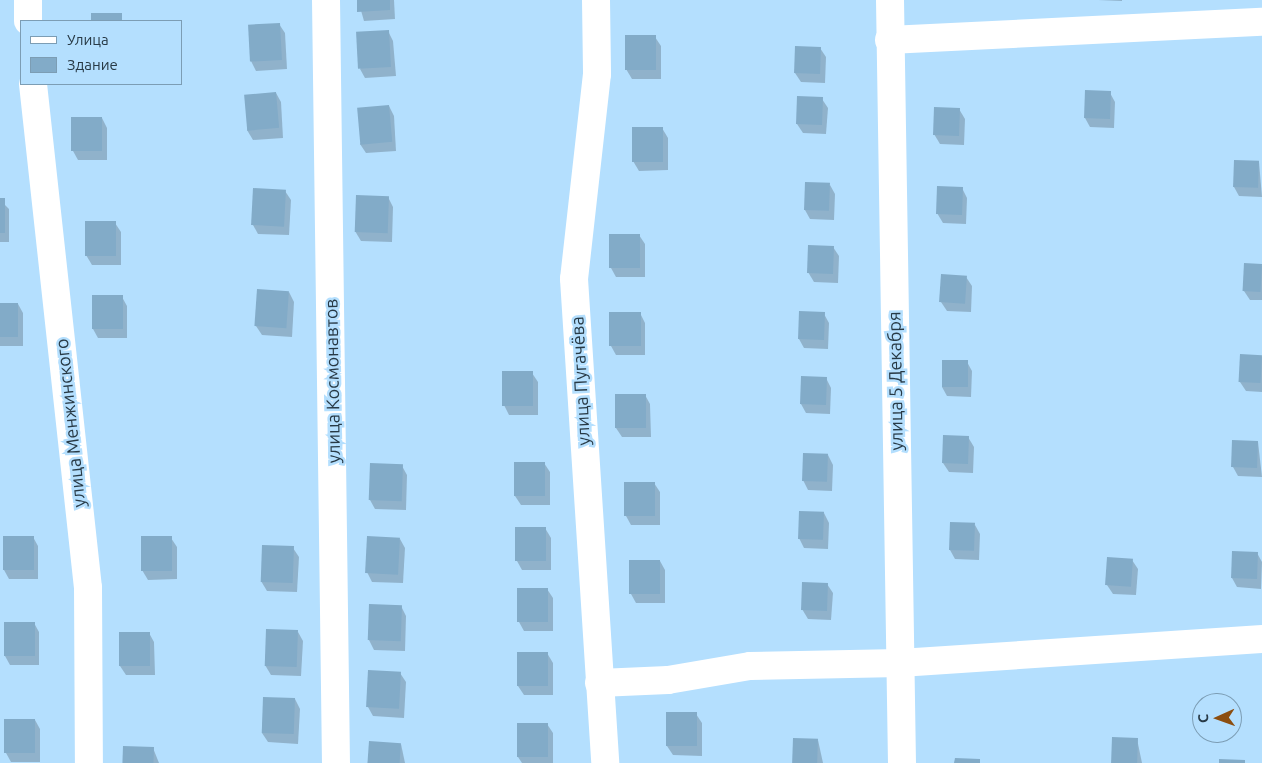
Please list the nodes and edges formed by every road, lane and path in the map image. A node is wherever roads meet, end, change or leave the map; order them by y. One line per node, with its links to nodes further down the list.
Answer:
1 (28, 0): 5 (street)
2 (326, 0): 13 (street, улица Космонавтов)
3 (596, 0): 11 (street, улица Пугачёва)
4 (890, 0): 7 (street, улица 5 Декабря)
5 (28, 20)
6 (1262, 22): 7 (street)
7 (890, 40): 10 (street, улица 5 Декабря)
8 (33, 85): 12 (street, улица Менжинского)
9 (1262, 639): 10 (street)
10 (900, 662): 11 (street); 15 (street, улица 5 Декабря)
11 (598, 683): 14 (street, улица Пугачёва)
12 (90, 763)
13 (336, 763)
14 (605, 763)
15 (902, 763)

